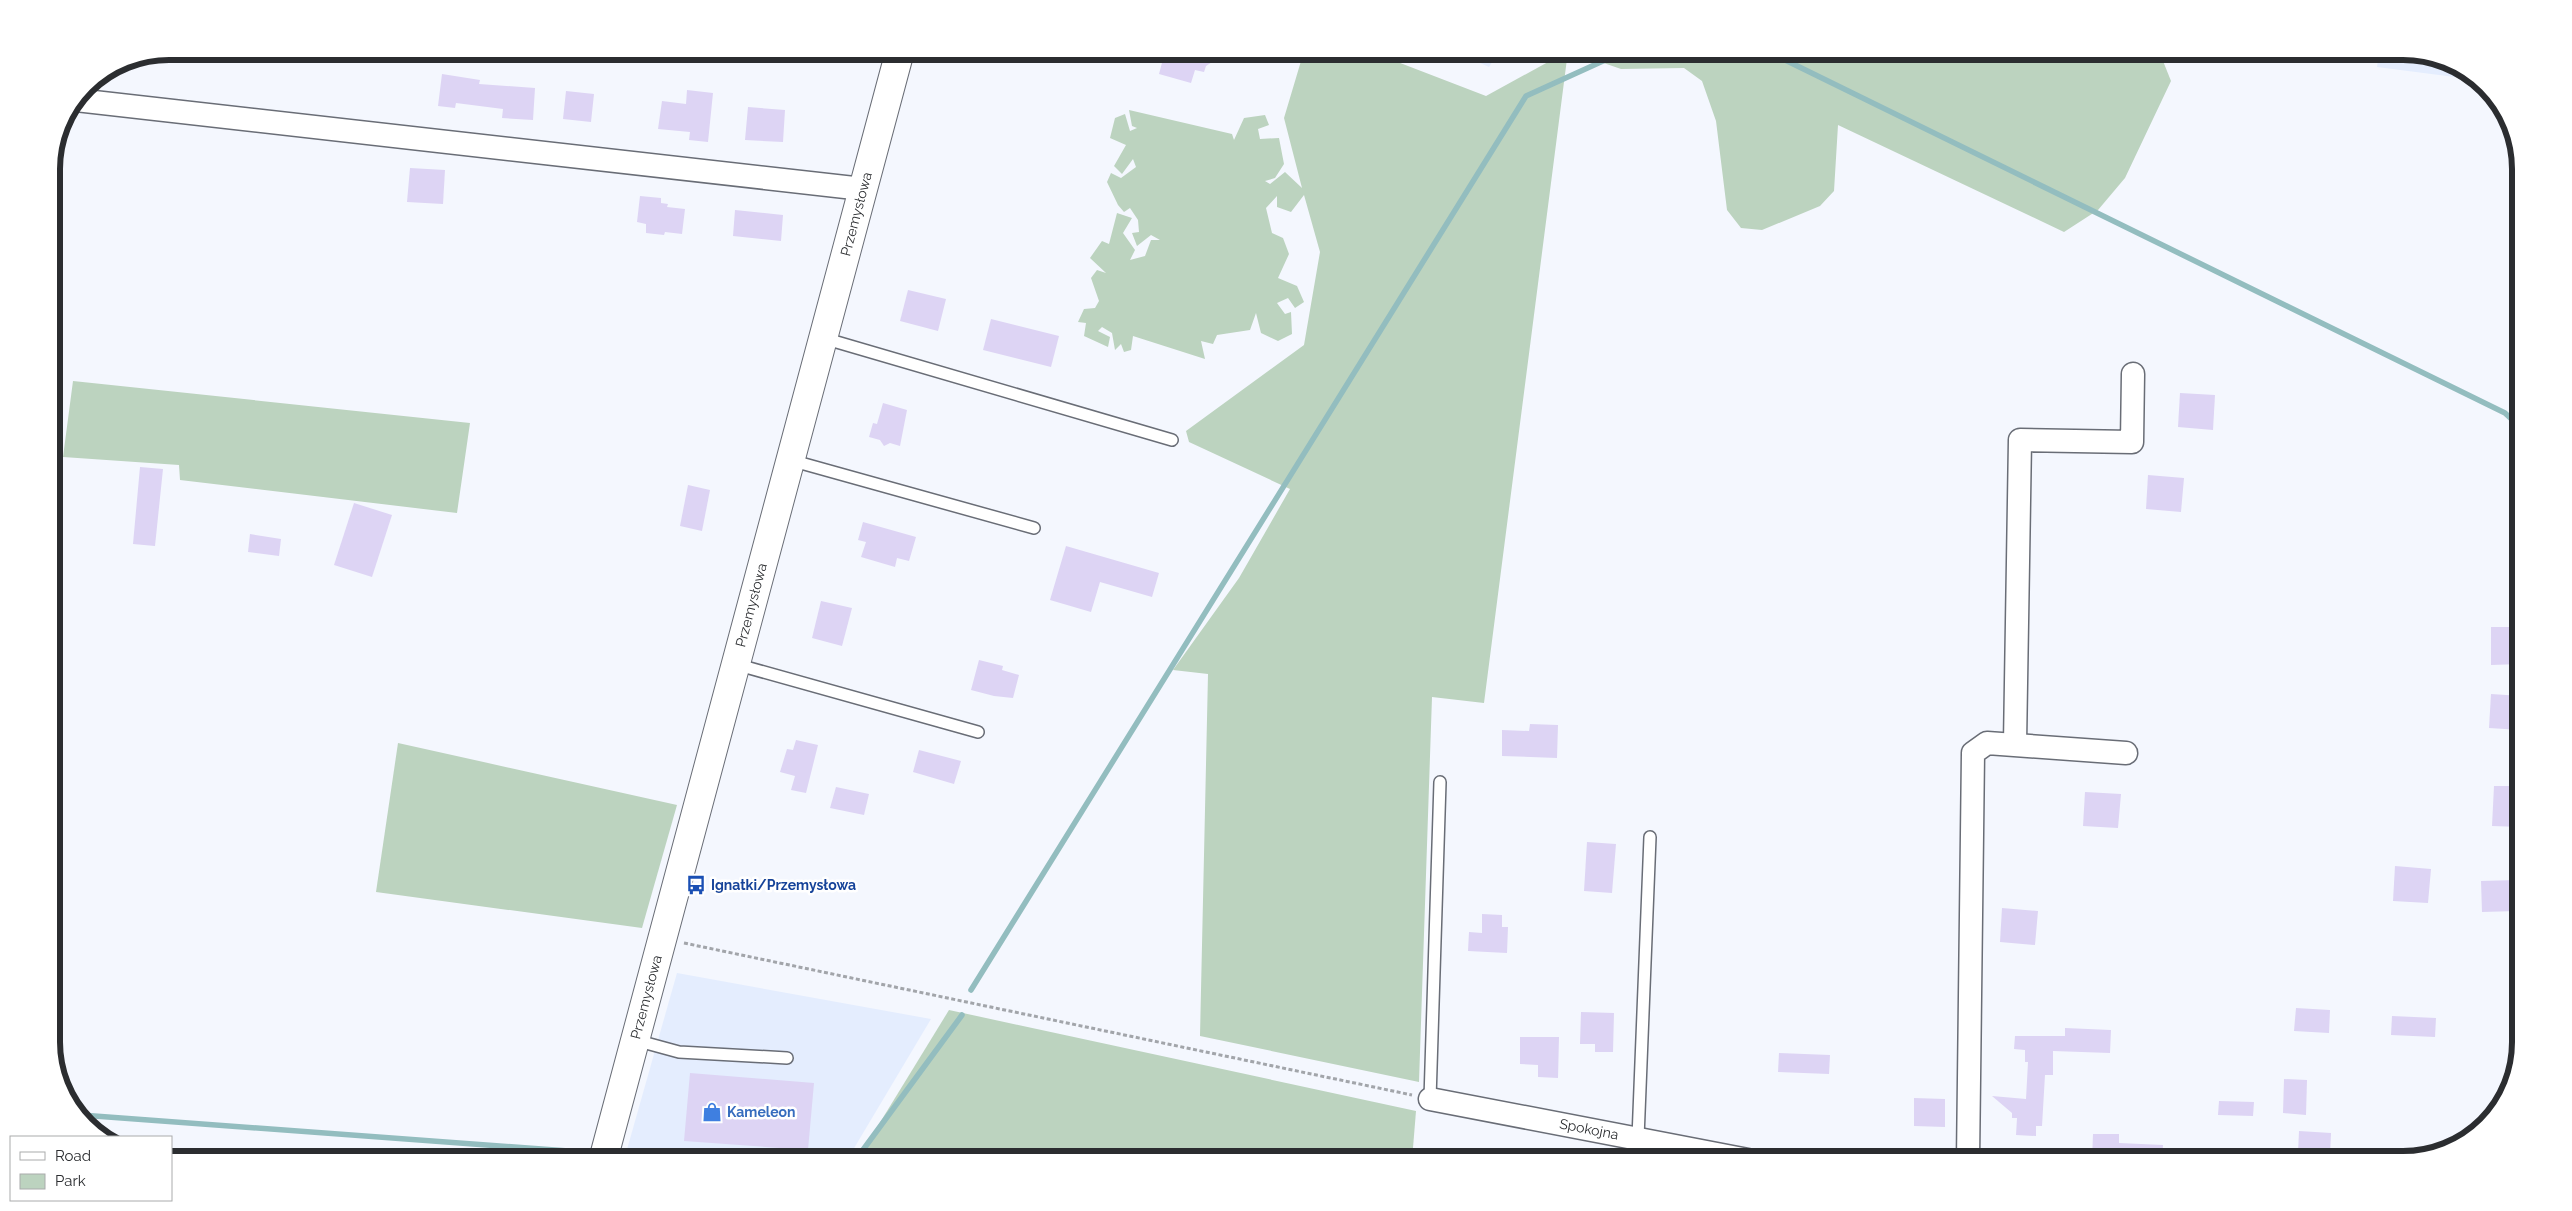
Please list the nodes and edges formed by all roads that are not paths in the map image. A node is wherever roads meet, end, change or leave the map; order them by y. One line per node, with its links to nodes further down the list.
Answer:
1 (898, 60): 3 (street, Przemysłowa)
2 (84, 101): 3 (street)
3 (863, 189): 4 (street, Przemysłowa)
4 (823, 338): 6 (lane); 7 (street, Przemysłowa)
5 (2133, 374): 11 (street)
6 (1172, 440)
7 (790, 460): 8 (lane); 9 (street, Przemysłowa)
8 (1034, 528)
9 (735, 664): 10 (lane); 15 (street, Przemysłowa)
10 (978, 732)
11 (2015, 744): 12 (street); 21 (street)
12 (2126, 753)
13 (1440, 782): 17 (lane)
14 (1650, 837): 18 (lane)
15 (634, 1040): 16 (lane); 19 (street, Przemysłowa)
16 (787, 1058)
17 (1430, 1099): 18 (street, Spokojna)
18 (1638, 1138): 20 (street, Spokojna)
19 (605, 1151)
20 (1703, 1151)
21 (1968, 1151)

